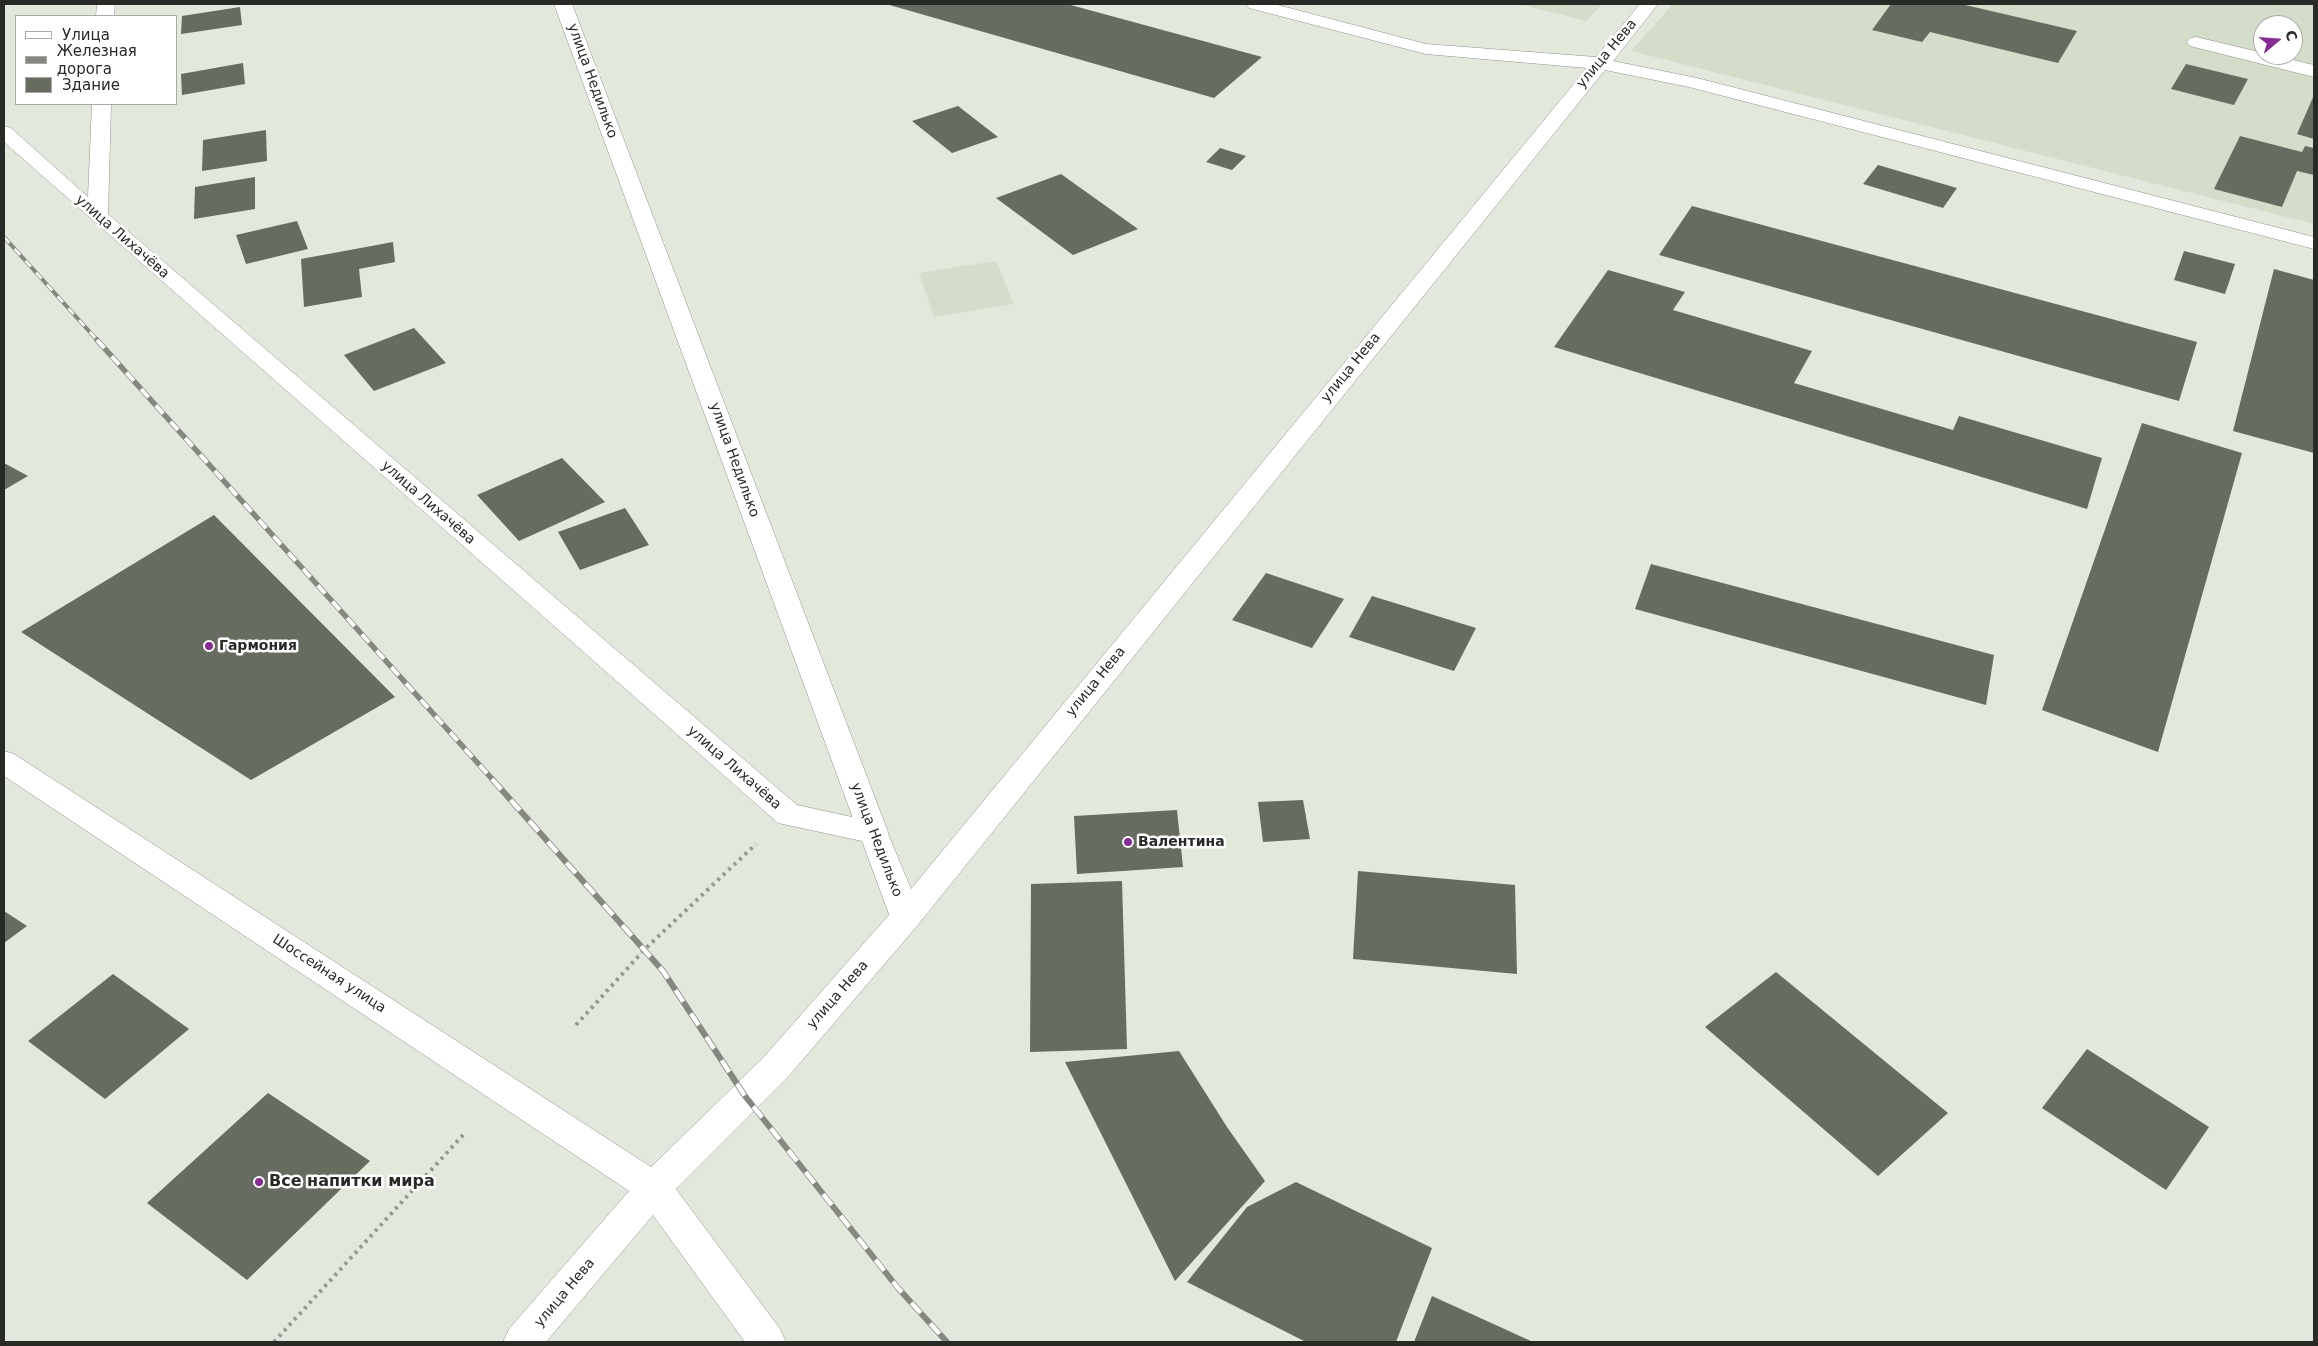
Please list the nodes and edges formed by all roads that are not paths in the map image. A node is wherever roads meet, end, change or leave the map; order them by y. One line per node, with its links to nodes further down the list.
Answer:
1 (564, 4): 12 (street, улица Недилько)
2 (1255, 4): 5 (street)
3 (1649, 4): 5 (street, улица Нева)
4 (2196, 42): 6 (street)
5 (1598, 63): 10 (street); 13 (street, улица Нева)
6 (2314, 71)
7 (102, 105): 9 (street)
8 (4, 132): 9 (street, улица Лихачёва)
9 (98, 216): 12 (street, улица Лихачёва)
10 (2314, 243)
11 (4, 762): 14 (street, Шоссейная улица)
12 (873, 832): 13 (street, улица Недилько)
13 (906, 917): 14 (street, улица Нева)
14 (654, 1188): 15 (street, улица Нева); 16 (street, Шоссейная улица)
15 (522, 1342)
16 (767, 1342)

